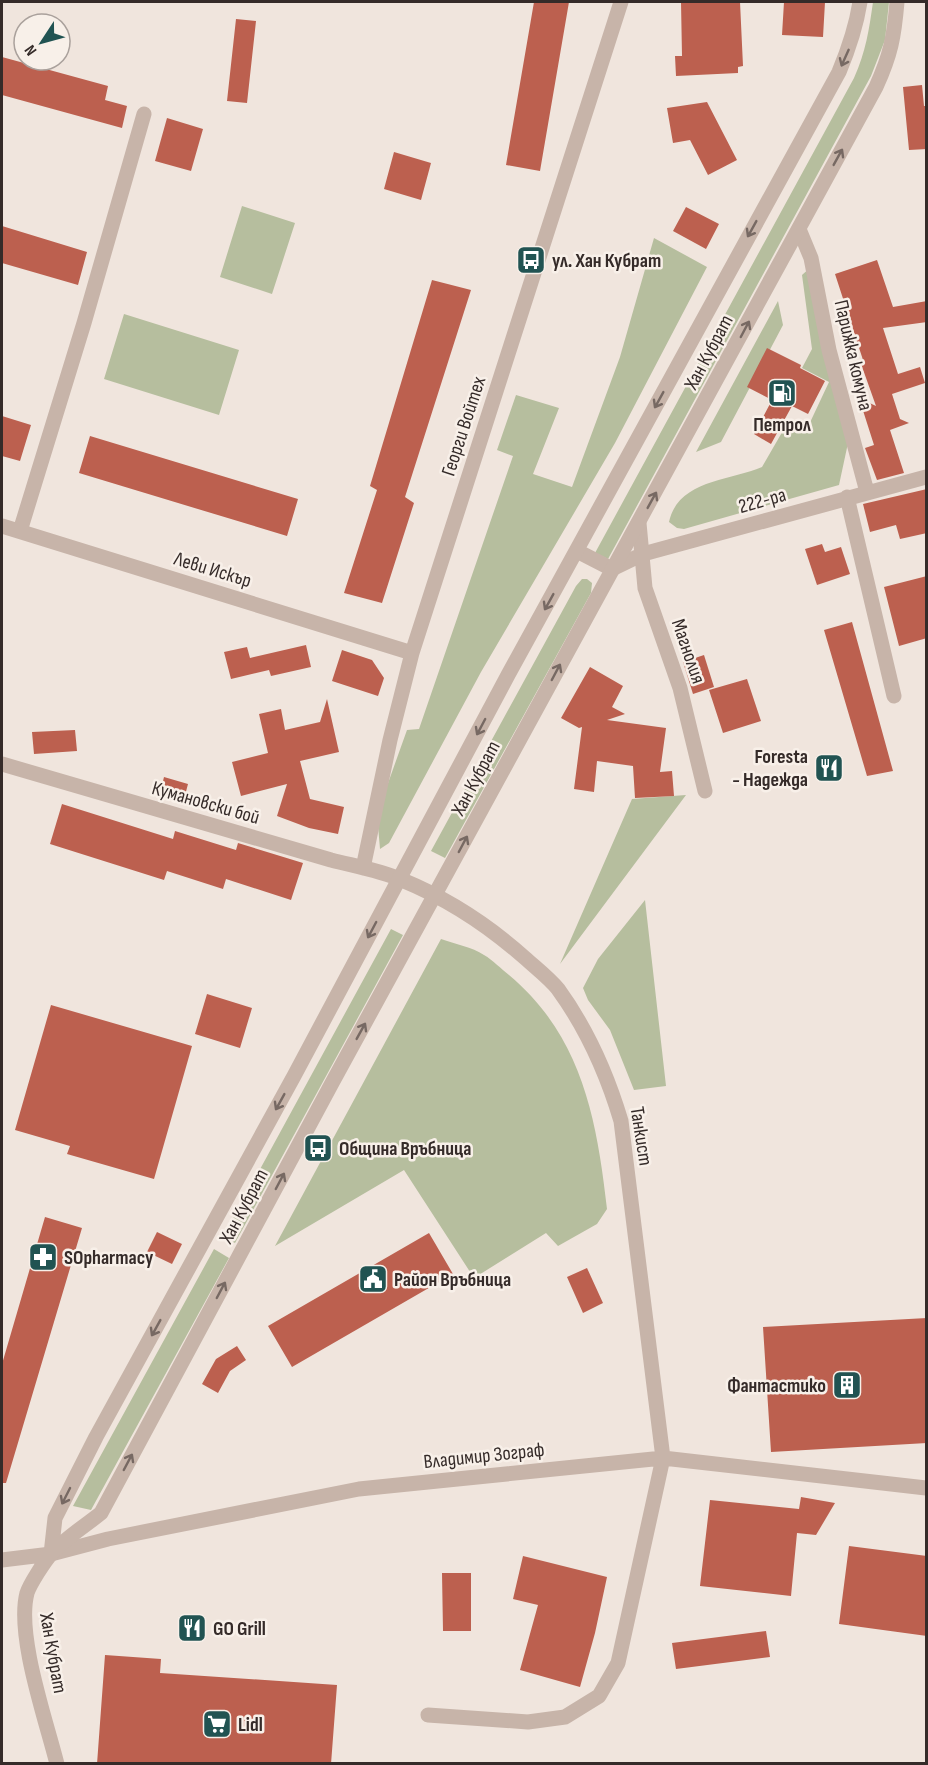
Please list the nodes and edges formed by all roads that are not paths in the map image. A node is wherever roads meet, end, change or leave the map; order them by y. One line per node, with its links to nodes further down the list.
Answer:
1 (621, 2): 15 (street, Георги Войтех)
2 (860, 2): 12 (street, Хан Кубрат, one-way to 12)
3 (897, 2): 5 (street, Хан Кубрат, one-way to 3)
4 (144, 114): 11 (street)
5 (799, 229): 7 (street, Парижка комуна); 9 (street, Хан Кубрат, one-way to 5)
6 (927, 477): 7 (street, 222-ра)
7 (867, 492): 8 (street, 222-ра)
8 (847, 498): 13 (street, 222-ра); 16 (street)
9 (639, 523): 13 (street, Магнолия); 14 (street, Хан Кубрат)
10 (2, 526): 11 (street, Леви Искър)
11 (20, 531): 15 (street, Леви Искър)
12 (577, 551): 14 (street); 20 (street, Хан Кубрат, one-way to 20)
13 (643, 554): 14 (street, 222-ра); 18 (street, Магнолия)
14 (612, 569): 21 (street, Хан Кубрат, one-way to 14)
15 (412, 653): 19 (street, Георги Войтех)
16 (894, 696)
17 (2, 764): 19 (street, Кумановски бой)
18 (705, 791)
19 (363, 867): 20 (street, Кумановски бой)
20 (400, 879): 21 (street, Танкист); 24 (street, Хан Кубрат, one-way to 24)
21 (435, 895): 22 (street, Танкист); 24 (street, Хан Кубрат, one-way to 21)
22 (663, 1458): 23 (street, Владимир Зограф); 24 (street, Владимир Зограф); 26 (street, Танкист)
23 (927, 1488)
24 (51, 1554): 25 (street, Владимир Зограф); 27 (street, Хан Кубрат)
25 (2, 1560)
26 (428, 1715)
27 (57, 1764)

